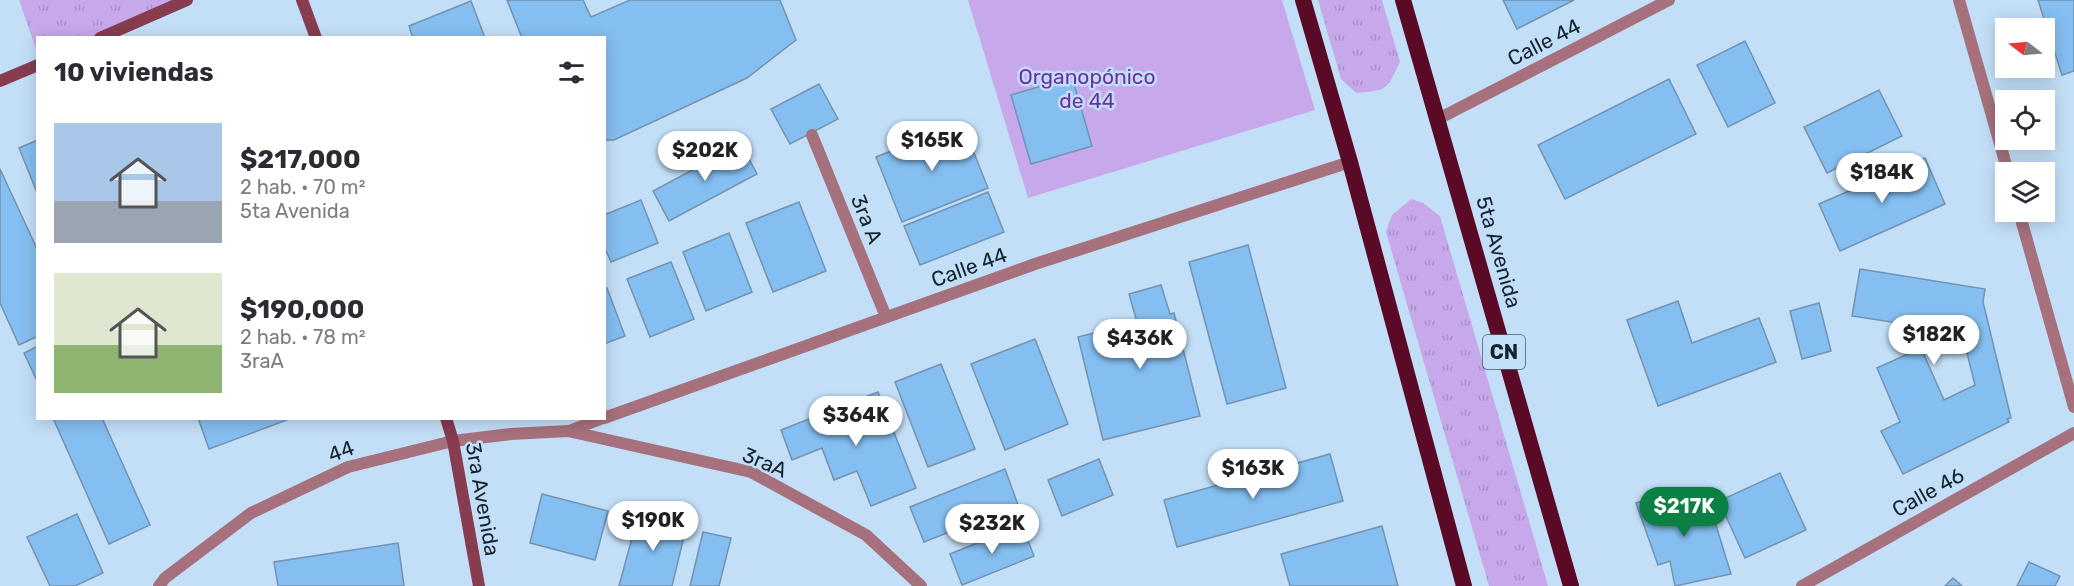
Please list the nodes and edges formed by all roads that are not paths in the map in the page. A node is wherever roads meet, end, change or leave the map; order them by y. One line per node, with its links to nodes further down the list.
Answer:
1 (187, 0): 7 (main road)
2 (302, 0): 8 (main road)
3 (1303, 0): 13 (highway)
4 (1403, 0): 11 (highway, 5ta Avenida / CN)
5 (1669, 0): 11 (street, Calle 44)
6 (1959, 0): 14 (street)
7 (105, 36)
8 (315, 36)
9 (36, 66): 10 (main road)
10 (0, 81)
11 (1438, 119): 28 (highway, 5ta Avenida / CN)
12 (812, 135): 16 (street, 3ra A)
13 (1350, 162): 16 (street, Calle 44); 27 (highway)
14 (2005, 162)
15 (2022, 222): 17 (street)
16 (886, 317): 18 (street, Calle 44)
17 (2074, 407)
18 (606, 417)
19 (447, 420): 23 (main road, 3ra Avenida)
20 (598, 420): 21 (street, Calle 44)
21 (568, 431): 23 (street, 44); 26 (street, 3raA)
22 (2074, 433): 29 (street, Calle 46)
23 (453, 441): 24 (street, 44); 25 (main road, 3ra Avenida)
24 (159, 586)
25 (479, 586)
26 (921, 586)
27 (1464, 586)
28 (1571, 586)
29 (1802, 586)

